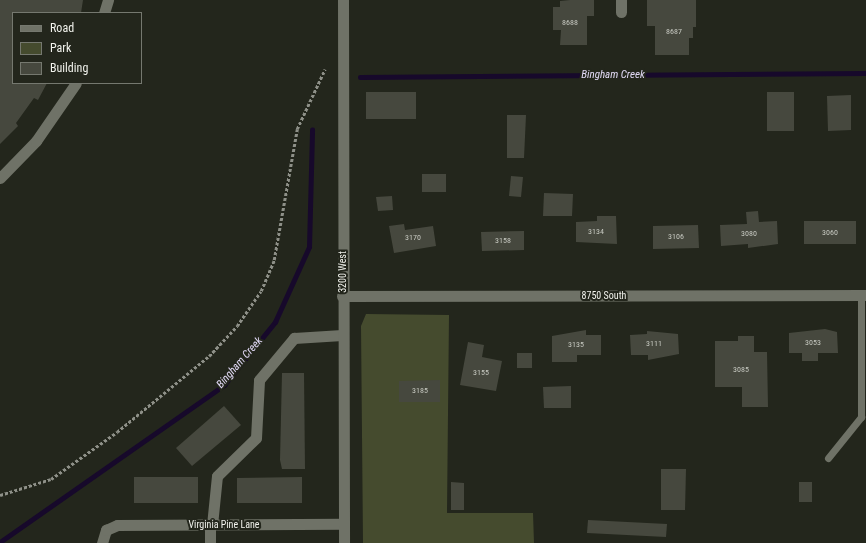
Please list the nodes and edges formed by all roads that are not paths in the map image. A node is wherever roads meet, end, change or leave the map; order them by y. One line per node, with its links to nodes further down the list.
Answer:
1 (108, 0): 4 (street)
2 (343, 0): 9 (street, 3200 West)
3 (621, 0): 5 (street)
4 (104, 12)
5 (621, 12)
6 (75, 84): 7 (street)
7 (0, 178)
8 (864, 295): 9 (street, 8750 South); 11 (lane)
9 (342, 296): 10 (street, 3200 West)
10 (342, 335): 12 (street, 3200 West); 13 (street)
11 (828, 458)
12 (343, 524): 13 (street, Virginia Pine Lane); 16 (street, 3200 West)
13 (211, 525): 14 (street, Virginia Pine Lane); 15 (street)
14 (102, 543)
15 (210, 543)
16 (344, 543)

